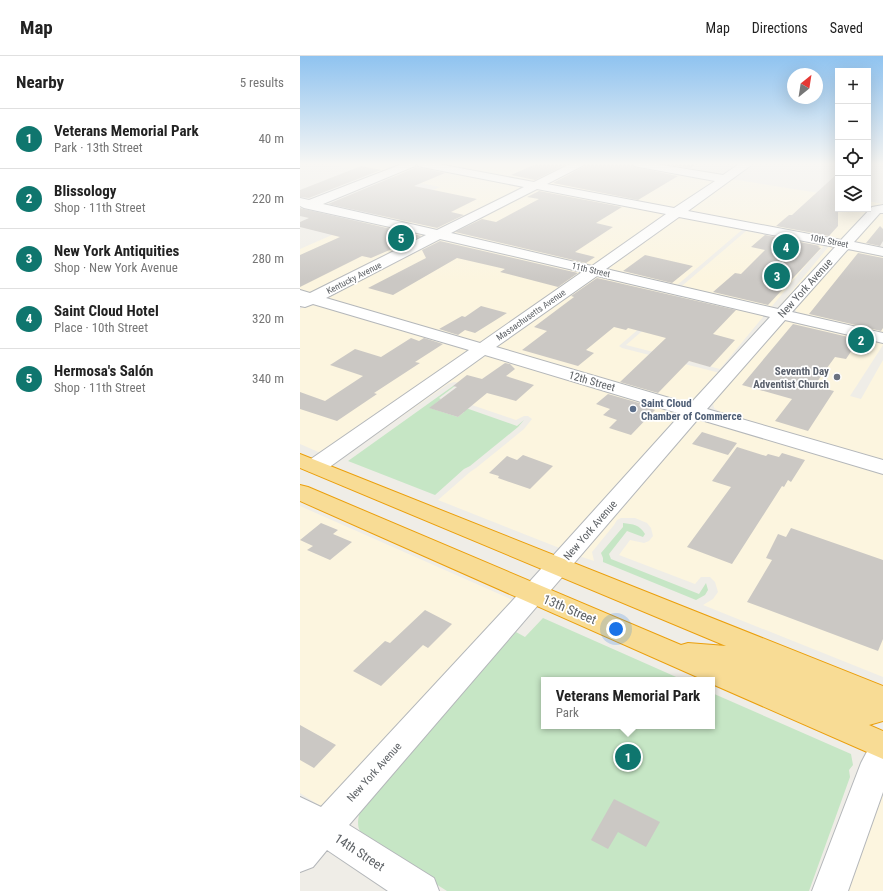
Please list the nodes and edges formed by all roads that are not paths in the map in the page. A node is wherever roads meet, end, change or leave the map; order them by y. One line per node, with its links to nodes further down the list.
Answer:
1 (501, 203): 7 (street, Kentucky Avenue)
2 (624, 203): 6 (street, 10th Street)
3 (691, 203): 6 (street, Massachusetts Avenue)
4 (304, 205): 7 (street, 11th Street)
5 (883, 209): 8 (street, New York Avenue)
6 (677, 213): 8 (street, 10th Street); 10 (street, Massachusetts Avenue)
7 (439, 234): 10 (street, 11th Street); 11 (street, Kentucky Avenue)
8 (845, 244): 9 (street, 10th Street); 12 (street, New York Avenue)
9 (883, 252)
10 (594, 271): 12 (street, 11th Street); 14 (street, Massachusetts Avenue)
11 (304, 300): 14 (street, 12th Street)
12 (782, 314): 13 (street, 11th Street); 15 (street, New York Avenue)
13 (883, 338)
14 (483, 349): 15 (street, 12th Street); 17 (street, Massachusetts Avenue)
15 (694, 411): 16 (street, 12th Street); 19 (street, New York Avenue)
16 (883, 467)
17 (304, 470): 19 (highway)
18 (300, 492): 20 (highway, 13th Street)
19 (558, 566): 20 (street, New York Avenue); 22 (highway)
20 (534, 594): 21 (highway, 13th Street); 26 (street, New York Avenue)
21 (670, 653): 23 (highway); 24 (highway, 13th Street)
22 (883, 699)
23 (883, 708)
24 (883, 745)
25 (883, 752): 29 (street)
26 (312, 821): 27 (street, New York Avenue); 28 (street, 14th Street)
27 (300, 856)
28 (421, 891)
29 (830, 891)

